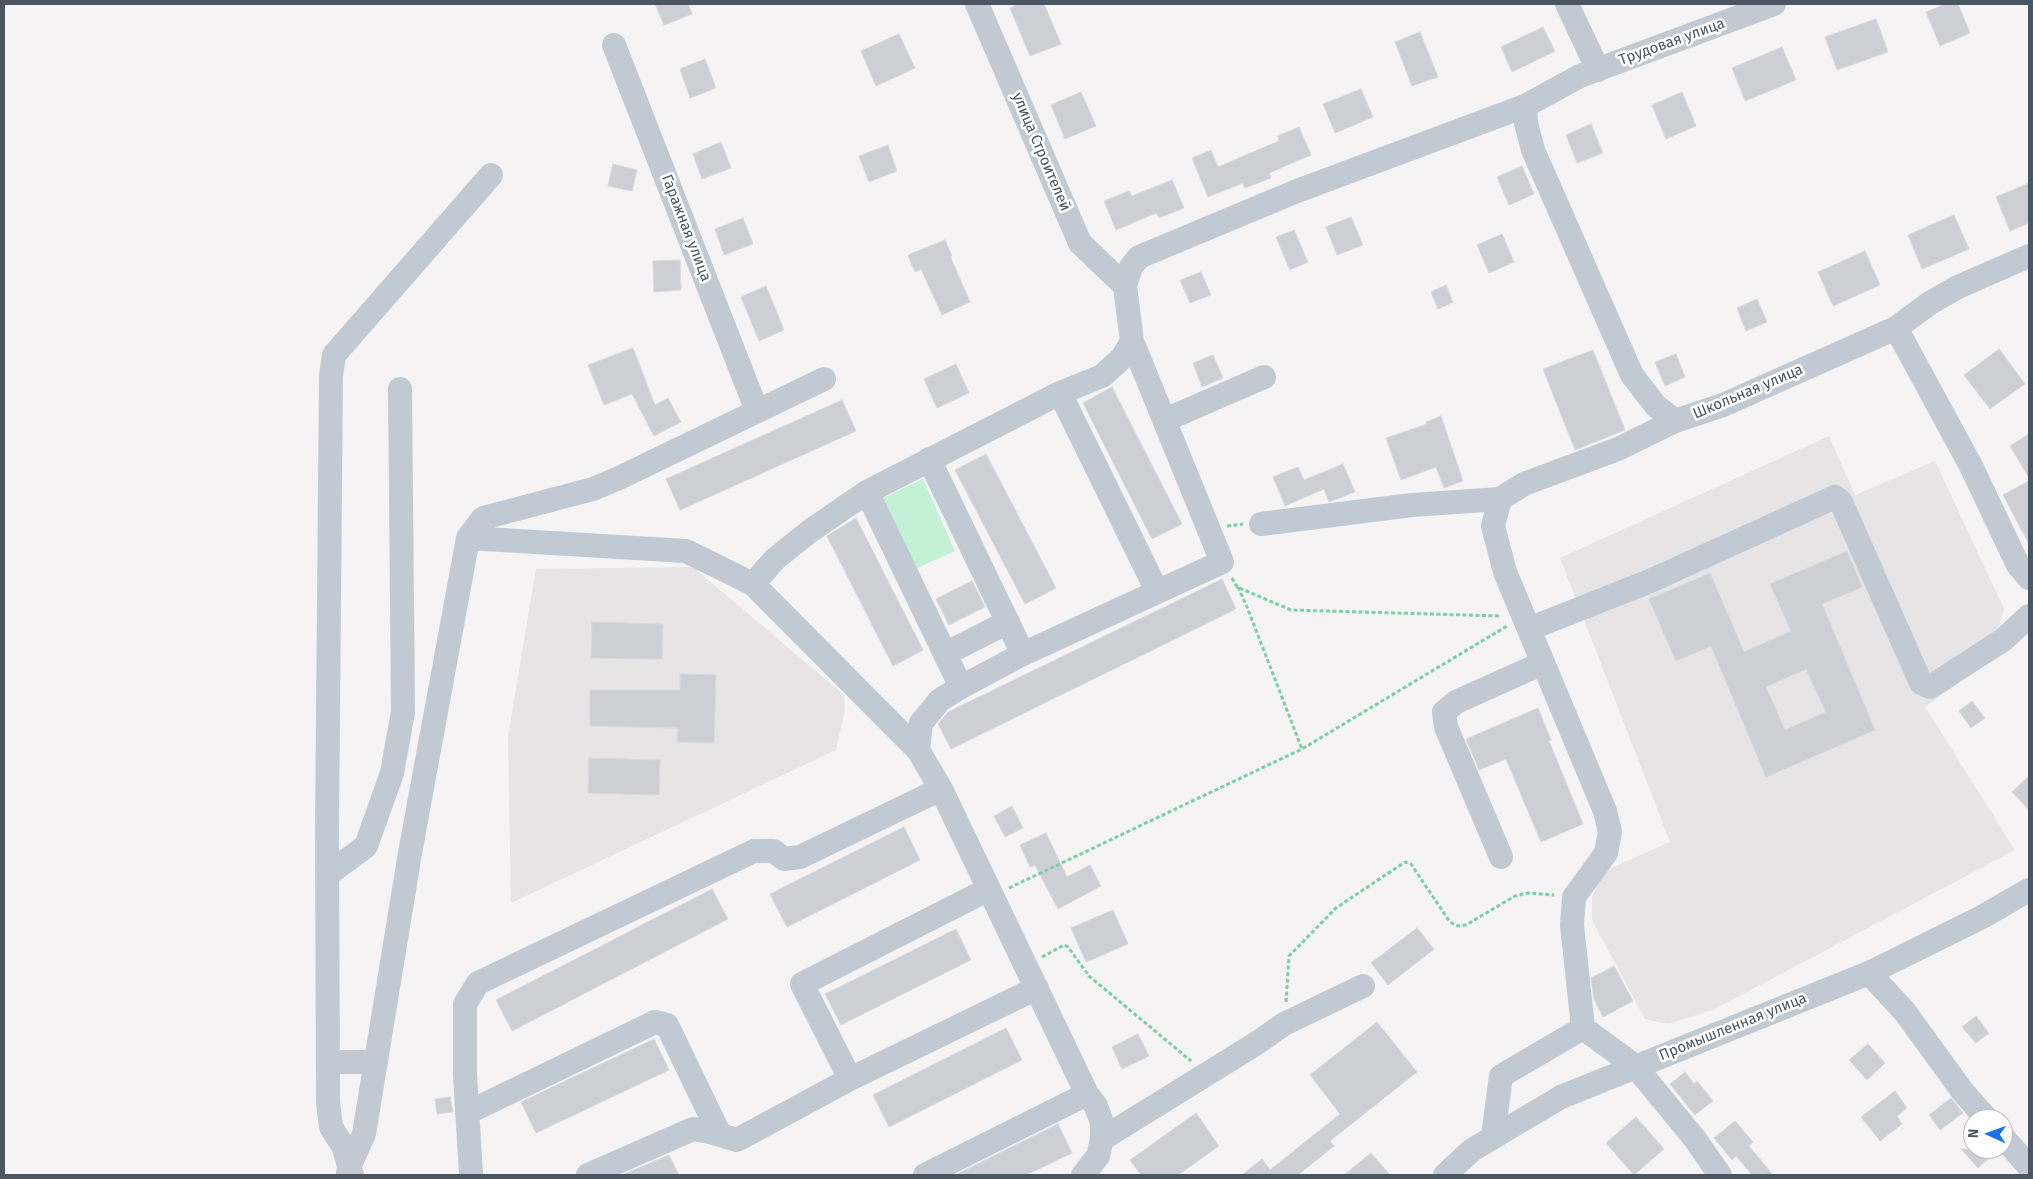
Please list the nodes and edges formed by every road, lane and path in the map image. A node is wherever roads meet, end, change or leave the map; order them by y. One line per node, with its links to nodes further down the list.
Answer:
1 (977, 4): 9 (street, улица Строителей)
2 (1567, 4): 5 (street)
3 (1774, 4): 5 (street, Трудовая улица)
4 (614, 45): 16 (street, Гаражная улица)
5 (1598, 70): 6 (street, Трудовая улица)
6 (1525, 106): 9 (street, Трудовая улица); 18 (street, Школьная улица)
7 (491, 175): 41 (street)
8 (2029, 256): 10 (street, Школьная улица)
9 (1125, 286): 11 (street)
10 (1896, 328): 18 (street, Школьная улица); 26 (street)
11 (1132, 341): 15 (street); 17 (street)
12 (1264, 377): 17 (street)
13 (824, 379): 16 (street)
14 (400, 389): 41 (street)
15 (1060, 393): 19 (street); 29 (street)
16 (757, 411): 24 (street)
17 (1165, 420): 23 (street)
18 (1674, 422): 21 (street)
19 (929, 459): 20 (street); 31 (street)
20 (866, 492): 27 (street); 33 (street)
21 (1500, 499): 22 (street); 32 (street)
22 (1261, 524): 23 (path)
23 (1210, 530): 25 (street)
24 (468, 538): 27 (street); 52 (street)
25 (1222, 562): 28 (path); 29 (street)
26 (2029, 578)
27 (753, 584): 38 (street)
28 (1237, 586): 32 (path); 37 (path)
29 (1157, 591): 34 (street)
30 (2029, 616): 32 (street)
31 (1008, 622): 33 (street); 34 (street)
32 (1526, 623): 35 (street); 37 (path)
33 (945, 654): 36 (street)
34 (1023, 654): 36 (street)
35 (1543, 663): 40 (street); 44 (street)
36 (961, 687): 38 (street)
37 (1302, 749): 43 (path)
38 (918, 750): 39 (street)
39 (941, 789): 43 (street); 58 (street)
40 (1502, 856)
41 (327, 875): 51 (street)
42 (2029, 890): 46 (street, Промышленная улица)
43 (991, 892): 45 (street); 55 (street)
44 (1574, 897): 49 (path); 50 (street)
45 (1026, 965): 48 (street); 54 (path)
46 (1869, 973): 53 (street, Промышленная улица); 57 (street)
47 (1363, 986): 49 (street)
48 (1037, 988): 55 (street); 56 (street)
49 (1284, 1024): 54 (street)
50 (1583, 1028): 53 (street); 60 (street)
51 (328, 1062): 52 (street); 64 (street)
52 (375, 1062): 64 (street)
53 (1635, 1066): 60 (street, Промышленная улица); 70 (street)
54 (1207, 1074): 61 (street)
55 (850, 1080): 59 (street)
56 (1087, 1094): 61 (street); 67 (street)
57 (1978, 1109)
58 (467, 1113): 59 (street); 65 (street)
59 (720, 1135): 66 (street)
60 (1493, 1137): 69 (street, Промышленная улица)
61 (1102, 1139): 68 (street)
62 (2013, 1149): 63 (street)
63 (2029, 1167)
64 (350, 1172)
65 (471, 1175)
66 (588, 1175)
67 (925, 1175)
68 (1082, 1175)
69 (1445, 1175)
70 (1720, 1175)

